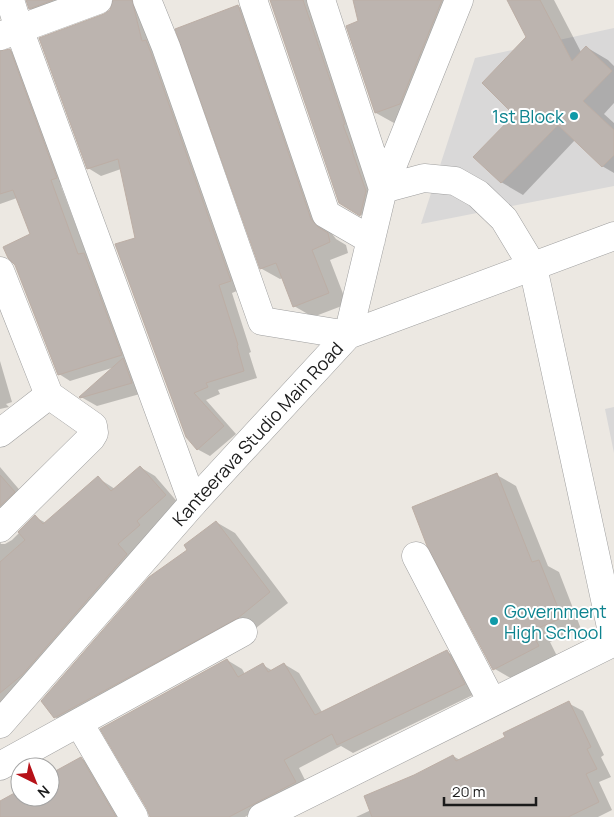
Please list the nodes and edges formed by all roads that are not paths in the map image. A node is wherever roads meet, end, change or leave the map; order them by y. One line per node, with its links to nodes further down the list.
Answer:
1 (10, 0): 7 (street)
2 (98, 0): 7 (street)
3 (147, 0): 13 (street)
4 (253, 0): 10 (street)
5 (321, 0): 8 (street)
6 (459, 0): 8 (street)
7 (10, 32): 16 (street)
8 (383, 189): 10 (street); 11 (street)
9 (614, 236): 11 (street, Kanteerava Studio Main Road)
10 (371, 240): 13 (street)
11 (533, 267): 13 (street, Kanteerava Studio Main Road); 20 (street)
12 (0, 271): 14 (street)
13 (348, 335): 16 (street, Kanteerava Studio Main Road)
14 (49, 395): 15 (street); 17 (street)
15 (0, 433)
16 (193, 503): 23 (street, Kanteerava Studio Main Road)
17 (0, 528)
18 (416, 556): 21 (street)
19 (243, 632): 22 (street)
20 (614, 642): 21 (street)
21 (492, 702): 26 (street)
22 (79, 723): 24 (street); 25 (street)
23 (0, 724)
24 (0, 766)
25 (134, 817)
26 (262, 817)

